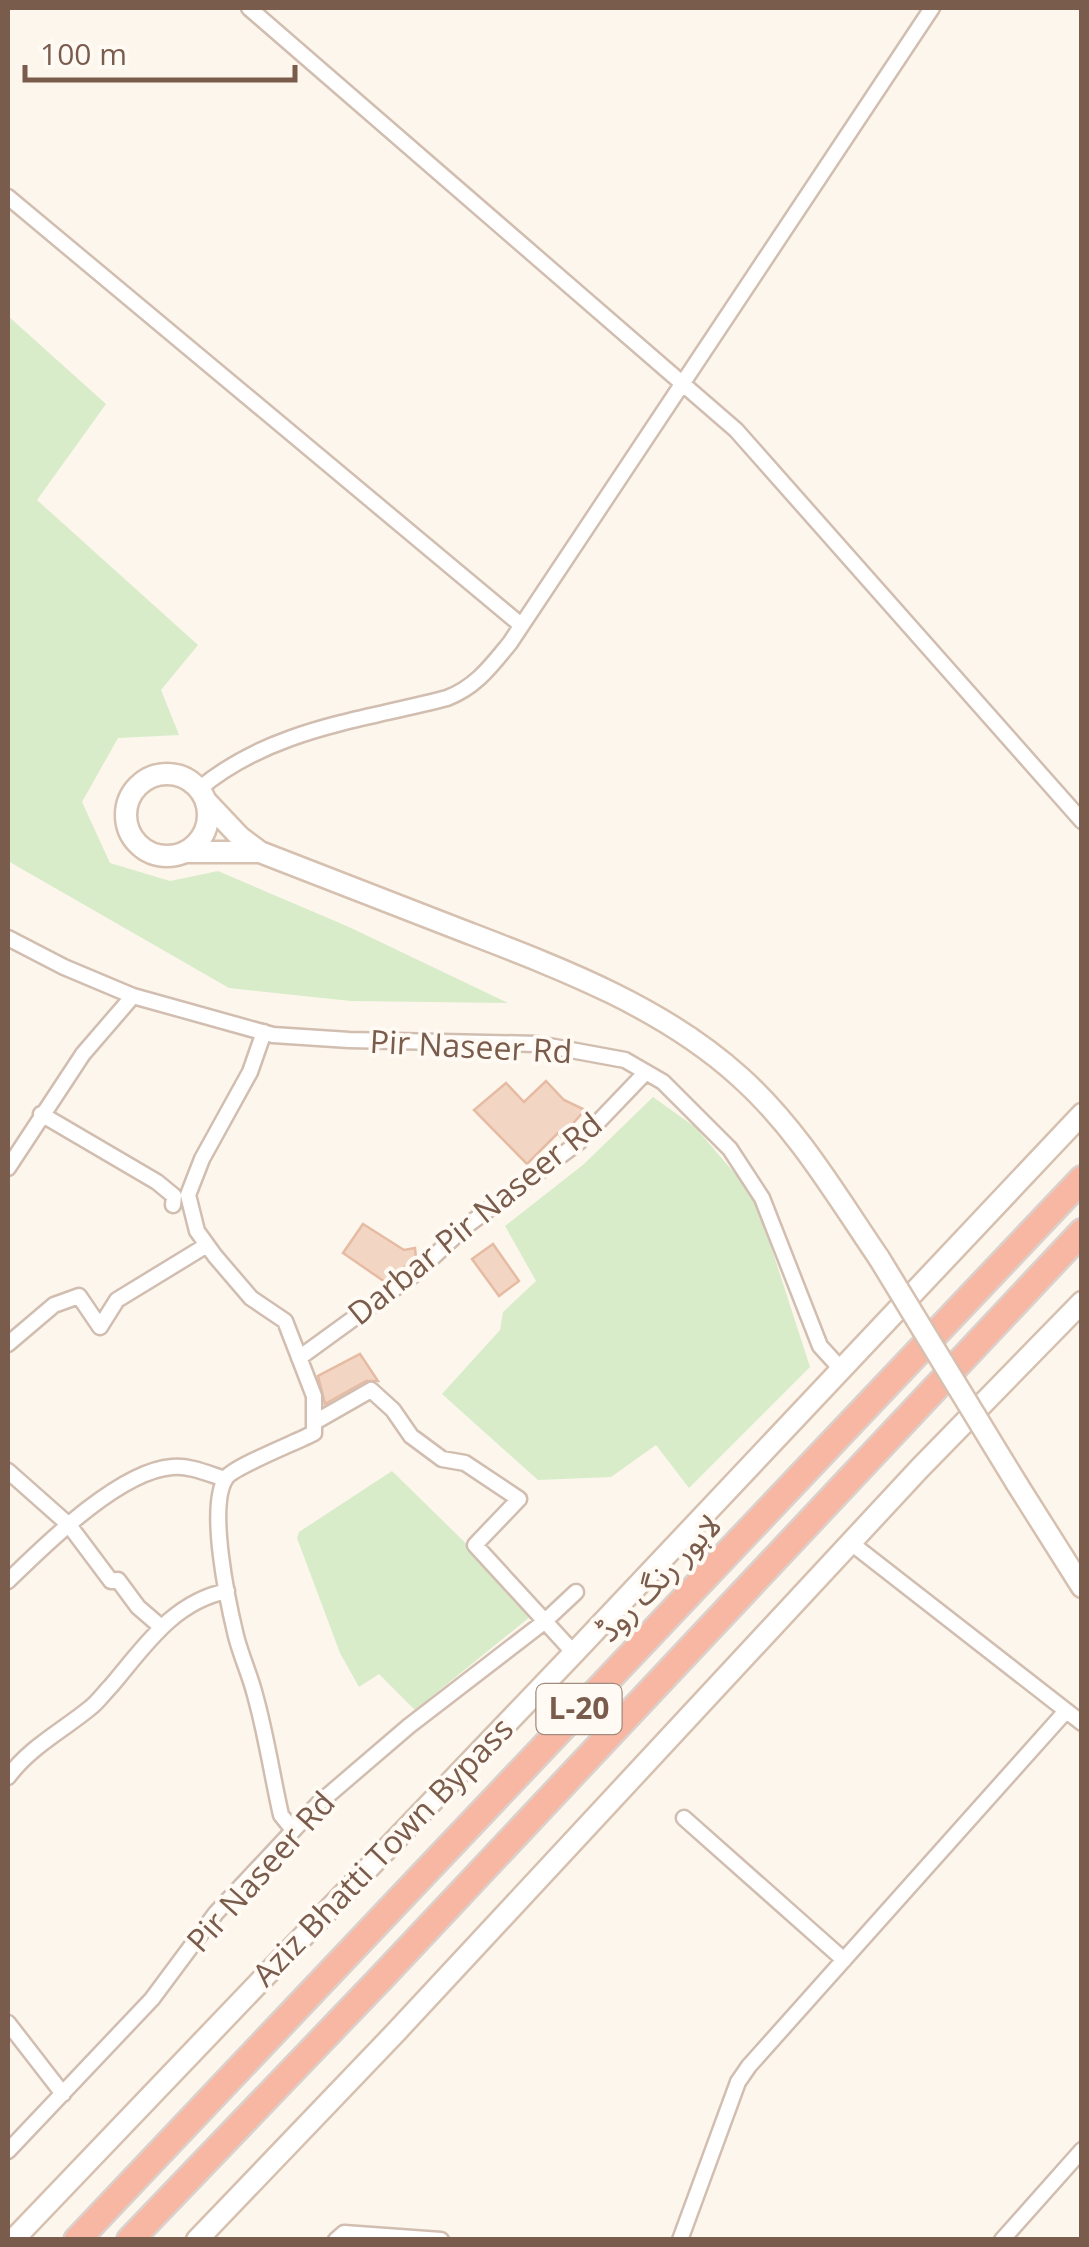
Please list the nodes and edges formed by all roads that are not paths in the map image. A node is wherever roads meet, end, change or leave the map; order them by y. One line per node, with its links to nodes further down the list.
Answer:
1 (249, 8): 4 (street)
2 (932, 8): 4 (street)
3 (8, 197): 5 (street)
4 (682, 384): 5 (street); 7 (street)
5 (521, 625): 6 (street)
6 (202, 795): 8 (street); 8 (street); 9 (street)
7 (1082, 821)
8 (187, 852): 9 (street)
9 (260, 852): 31 (street, bridge)
10 (8, 938): 11 (street, Pir Naseer Rd)
11 (133, 996): 12 (street, Pir Naseer Rd); 14 (street)
12 (264, 1032): 13 (street, Pir Naseer Rd); 20 (street)
13 (646, 1072): 23 (street, Darbar Pir Naseer Rd); 24 (street, Pir Naseer Rd)
14 (41, 1114): 16 (street); 18 (street)
15 (1082, 1114): 24 (street, Aziz Bhatti Town Bypass)
16 (8, 1168)
17 (1082, 1179): 48 (highway, لاہور رنگ روڈ / L-20)
18 (173, 1205)
19 (1082, 1232): 49 (highway, L-20)
20 (207, 1244): 22 (street); 23 (street)
21 (1082, 1302): 29 (street)
22 (8, 1344)
23 (299, 1358): 25 (street)
24 (840, 1369): 36 (street, Aziz Bhatti Town Bypass)
25 (315, 1422): 27 (street); 34 (street)
26 (8, 1471): 28 (street)
27 (225, 1479): 28 (street); 32 (street)
28 (69, 1525): 30 (street); 35 (street)
29 (850, 1544): 37 (street); 50 (street)
30 (8, 1581)
31 (1082, 1587)
32 (228, 1591): 35 (street); 41 (street)
33 (576, 1592): 34 (street, Pir Naseer Rd)
34 (544, 1622): 36 (street); 41 (street, Pir Naseer Rd)
35 (160, 1626): 39 (street)
36 (574, 1653): 47 (street, Aziz Bhatti Town Bypass)
37 (1066, 1711): 38 (street); 42 (street)
38 (1082, 1724)
39 (8, 1777)
40 (684, 1818): 42 (street)
41 (293, 1830): 44 (street, Pir Naseer Rd)
42 (844, 1960): 53 (street)
43 (8, 2023): 44 (street)
44 (63, 2094): 46 (street, Pir Naseer Rd)
45 (1082, 2150): 54 (street)
46 (8, 2152)
47 (12, 2240)
48 (76, 2240)
49 (130, 2240)
50 (198, 2240)
51 (336, 2240): 52 (street)
52 (442, 2240)
53 (680, 2240)
54 (1002, 2240)

